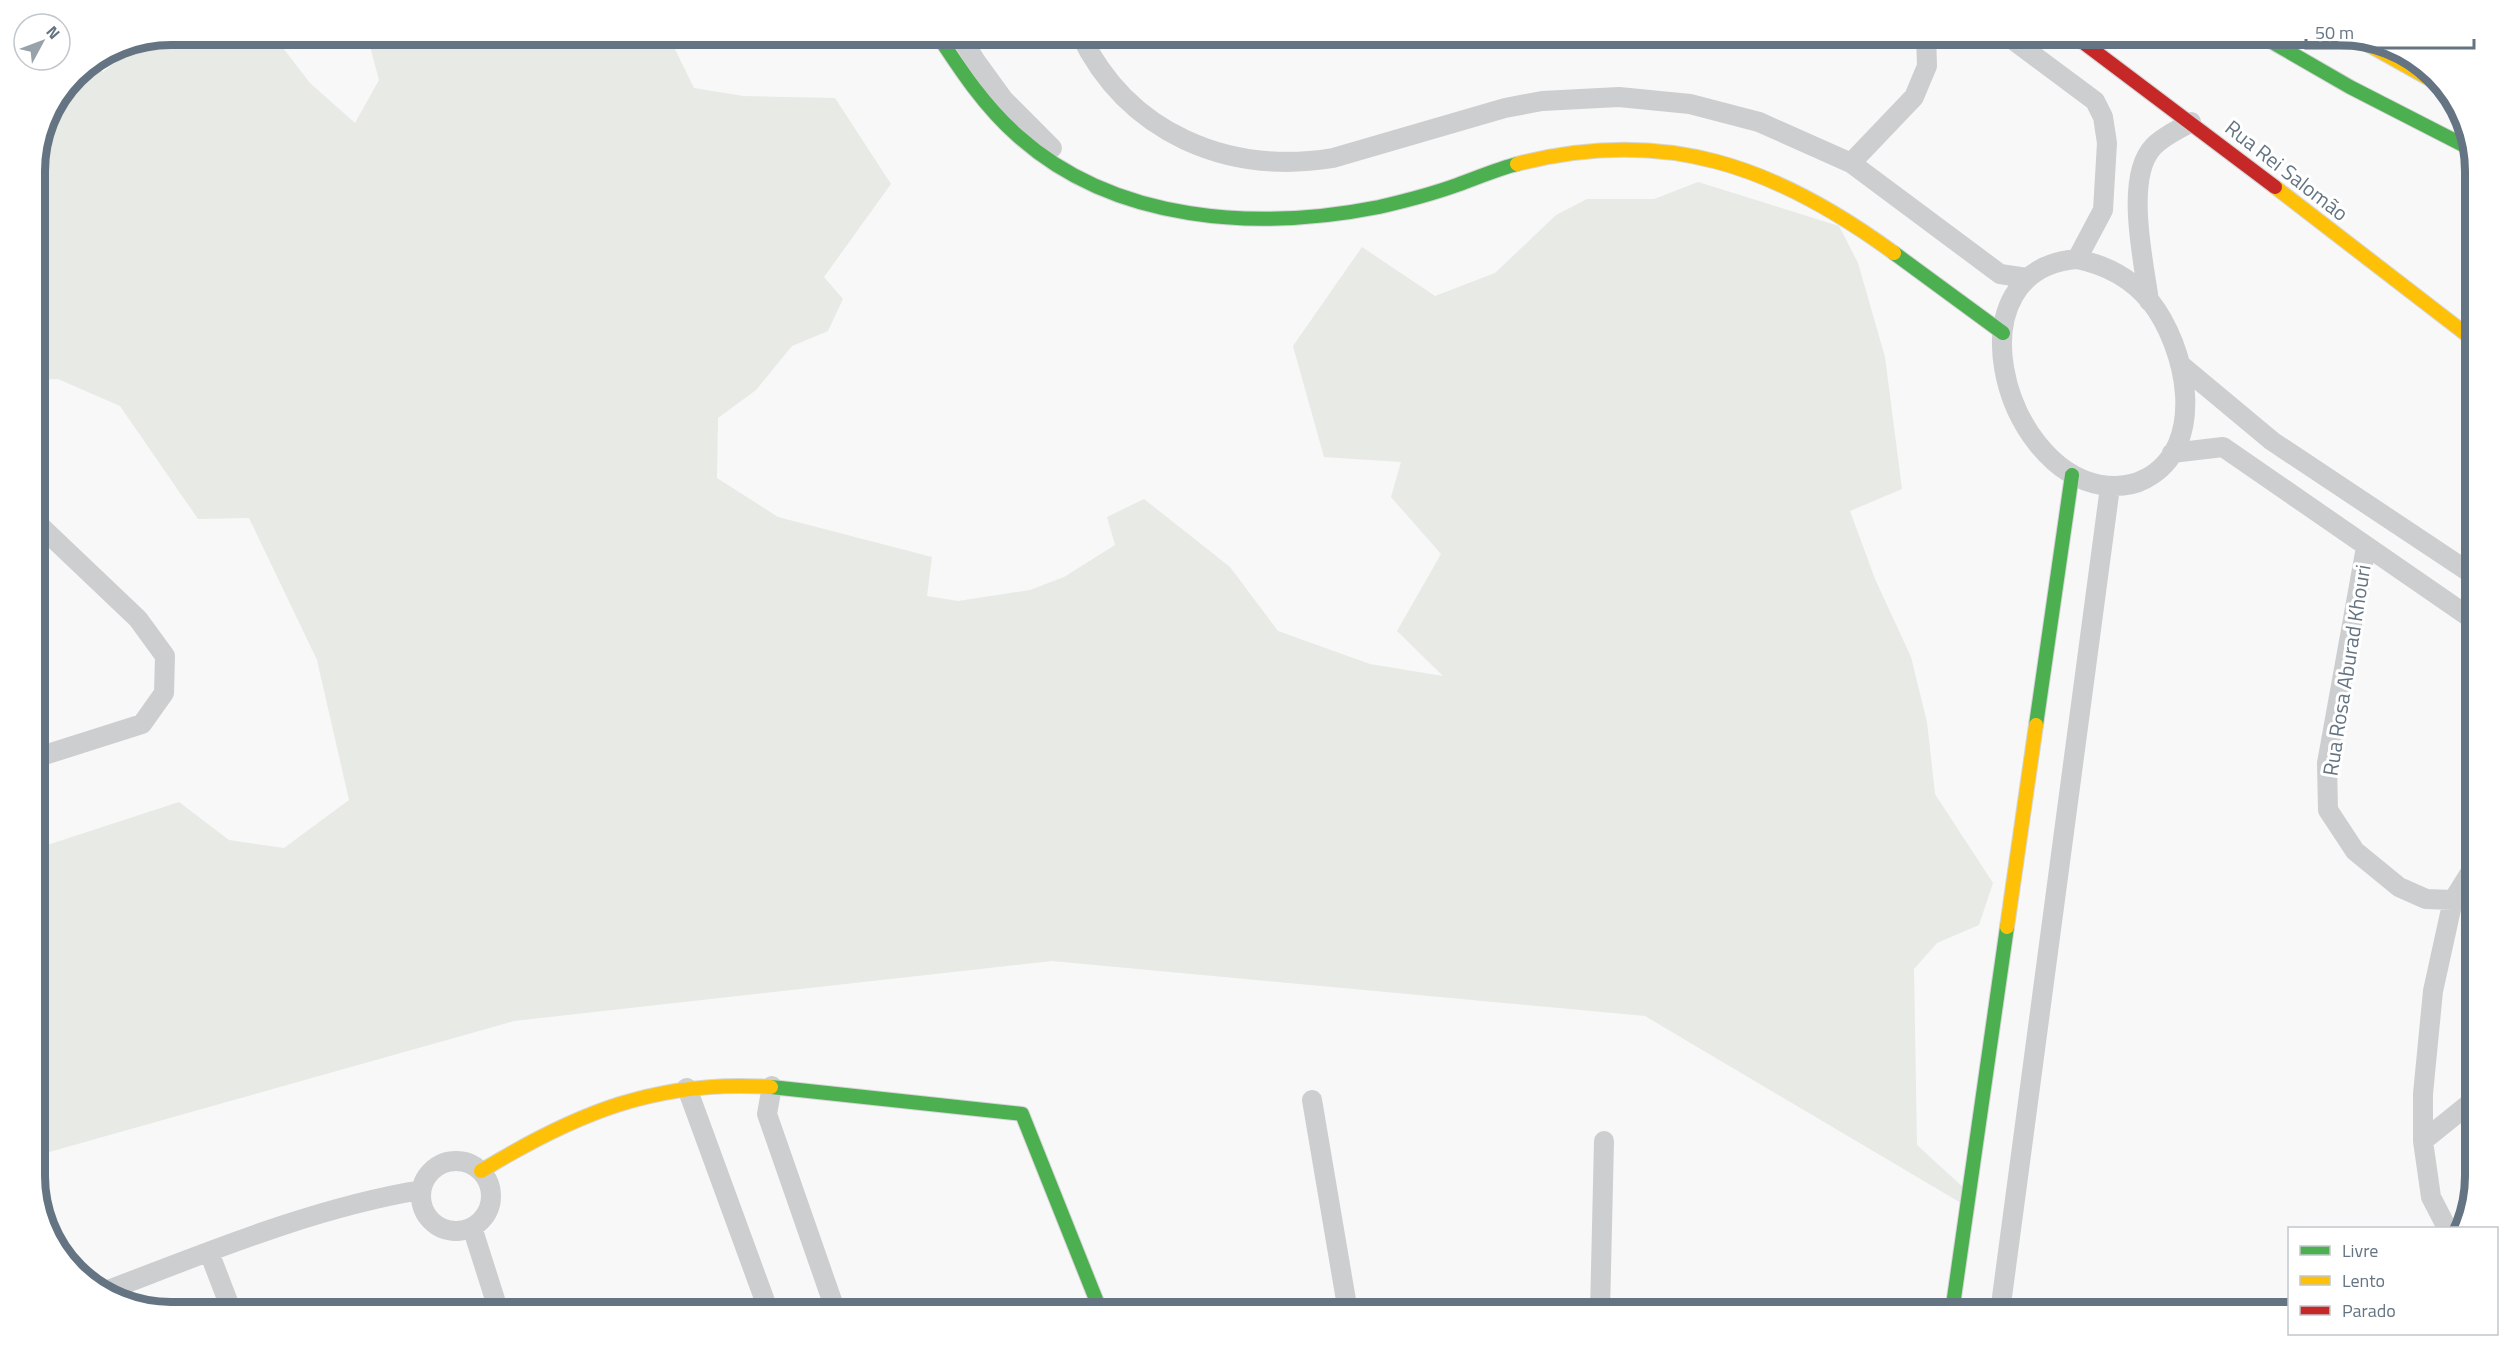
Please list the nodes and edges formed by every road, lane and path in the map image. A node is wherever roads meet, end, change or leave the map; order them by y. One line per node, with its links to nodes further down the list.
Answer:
1 (945, 45): 13 (street)
2 (966, 45): 13 (street)
3 (1086, 45): 12 (street)
4 (1926, 45): 12 (street)
5 (2020, 45): 14 (street)
6 (2087, 45): 10 (street, Rua Rei Salomão)
7 (2277, 45): 11 (street)
8 (2384, 54): 9 (street)
9 (2416, 72)
10 (2191, 122): 16 (street); 18 (street, Rua Rei Salomão)
11 (2462, 144)
12 (1851, 163): 15 (street)
13 (1086, 183): 17 (street)
14 (2077, 259): 15 (street); 16 (street)
15 (2027, 278): 17 (street)
16 (2150, 301): 19 (street)
17 (2002, 333): 21 (street)
18 (2465, 333)
19 (2182, 366): 20 (street); 25 (street)
20 (2172, 453): 22 (street); 24 (street)
21 (2072, 475): 22 (street); 49 (street)
22 (2110, 486): 50 (street)
23 (45, 531): 27 (street)
24 (2366, 547): 26 (street); 29 (street, Rua Rosa Aburad Khouri)
25 (2465, 569)
26 (2465, 614)
27 (45, 755)
28 (2465, 881): 29 (street)
29 (2453, 900): 35 (street)
30 (772, 1086): 31 (street); 45 (street); 46 (street)
31 (687, 1088): 36 (street); 44 (street)
32 (1312, 1100): 47 (street)
33 (2465, 1107): 35 (street)
34 (1604, 1141): 48 (street)
35 (2423, 1141): 39 (street)
36 (481, 1171): 37 (street); 38 (street)
37 (421, 1190): 38 (street); 40 (street)
38 (472, 1227): 43 (street)
39 (2446, 1227)
40 (209, 1252): 41 (street); 42 (street)
41 (113, 1288)
42 (228, 1302)
43 (496, 1302)
44 (765, 1302)
45 (833, 1302)
46 (1097, 1302)
47 (1346, 1302)
48 (1600, 1302)
49 (1953, 1302)
50 (2001, 1302)

